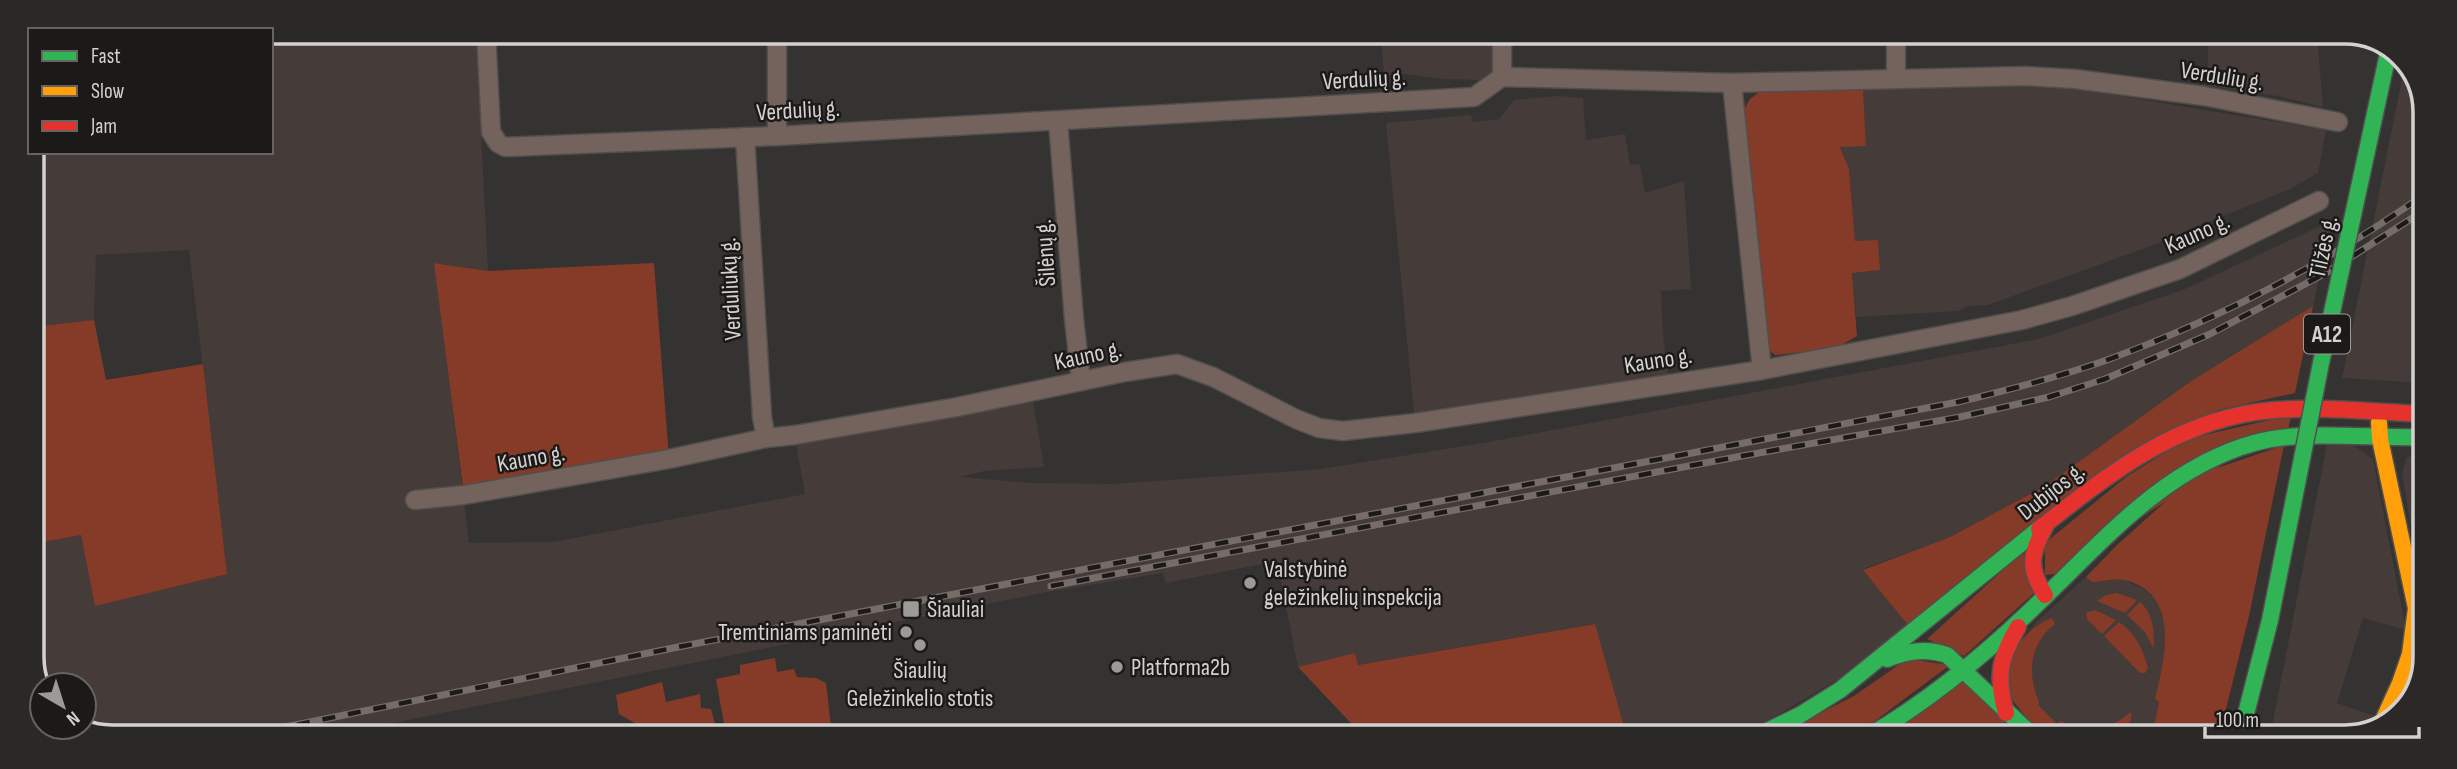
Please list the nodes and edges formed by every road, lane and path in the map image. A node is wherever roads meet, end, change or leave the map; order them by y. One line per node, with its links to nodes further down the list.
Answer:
1 (487, 44): 12 (street, Verdulių g.)
2 (777, 44): 11 (street)
3 (1502, 44): 6 (street)
4 (1896, 44): 7 (street)
5 (2387, 58): 28 (main road, Tilžės g. / A12, bridge)
6 (1502, 77): 8 (street, Verdulių g.); 9 (street, Verdulių g.)
7 (1896, 77): 8 (street, Verdulių g.); 10 (street, Verdulių g.)
8 (1732, 83): 14 (street)
9 (1058, 121): 11 (street, Verdulių g.); 15 (street, Šilėnų g.)
10 (2338, 121)
11 (777, 136): 12 (street, Verdulių g.)
12 (745, 137): 18 (street, Verduliukų g.)
13 (2319, 201): 14 (street, Kauno g.)
14 (1762, 370): 15 (street, Kauno g.)
15 (1081, 381): 18 (street, Kauno g.)
16 (2378, 413): 17 (main road, Dubijos g.); 20 (main road); 24 (main road, Dubijos g.)
17 (2413, 414)
18 (766, 438): 23 (street, Kauno g.)
19 (2413, 438): 20 (main road)
20 (2380, 439): 22 (main road); 26 (main road)
21 (2413, 450): 22 (main road)
22 (2394, 498): 25 (main road)
23 (415, 500)
24 (2048, 522): 26 (main road); 30 (main road, Dubijos g.)
25 (2413, 582)
26 (2045, 595): 27 (main road)
27 (2028, 612): 31 (main road); 34 (main road)
28 (2270, 620): 32 (main road, Tilžės g. / A12); 40 (main road, Tilžės g. / A12)
29 (2413, 644): 33 (main road)
30 (1874, 664): 31 (main road); 35 (main road, Dubijos g.)
31 (1962, 669): 34 (main road); 36 (main road)
32 (2246, 709): 38 (main road); 39 (main road, Tilžės g. / A12)
33 (2389, 709)
34 (2006, 713): 37 (main road)
35 (1780, 725)
36 (1885, 725)
37 (2020, 725)
38 (2235, 725)
39 (2243, 725)
40 (2256, 725)

